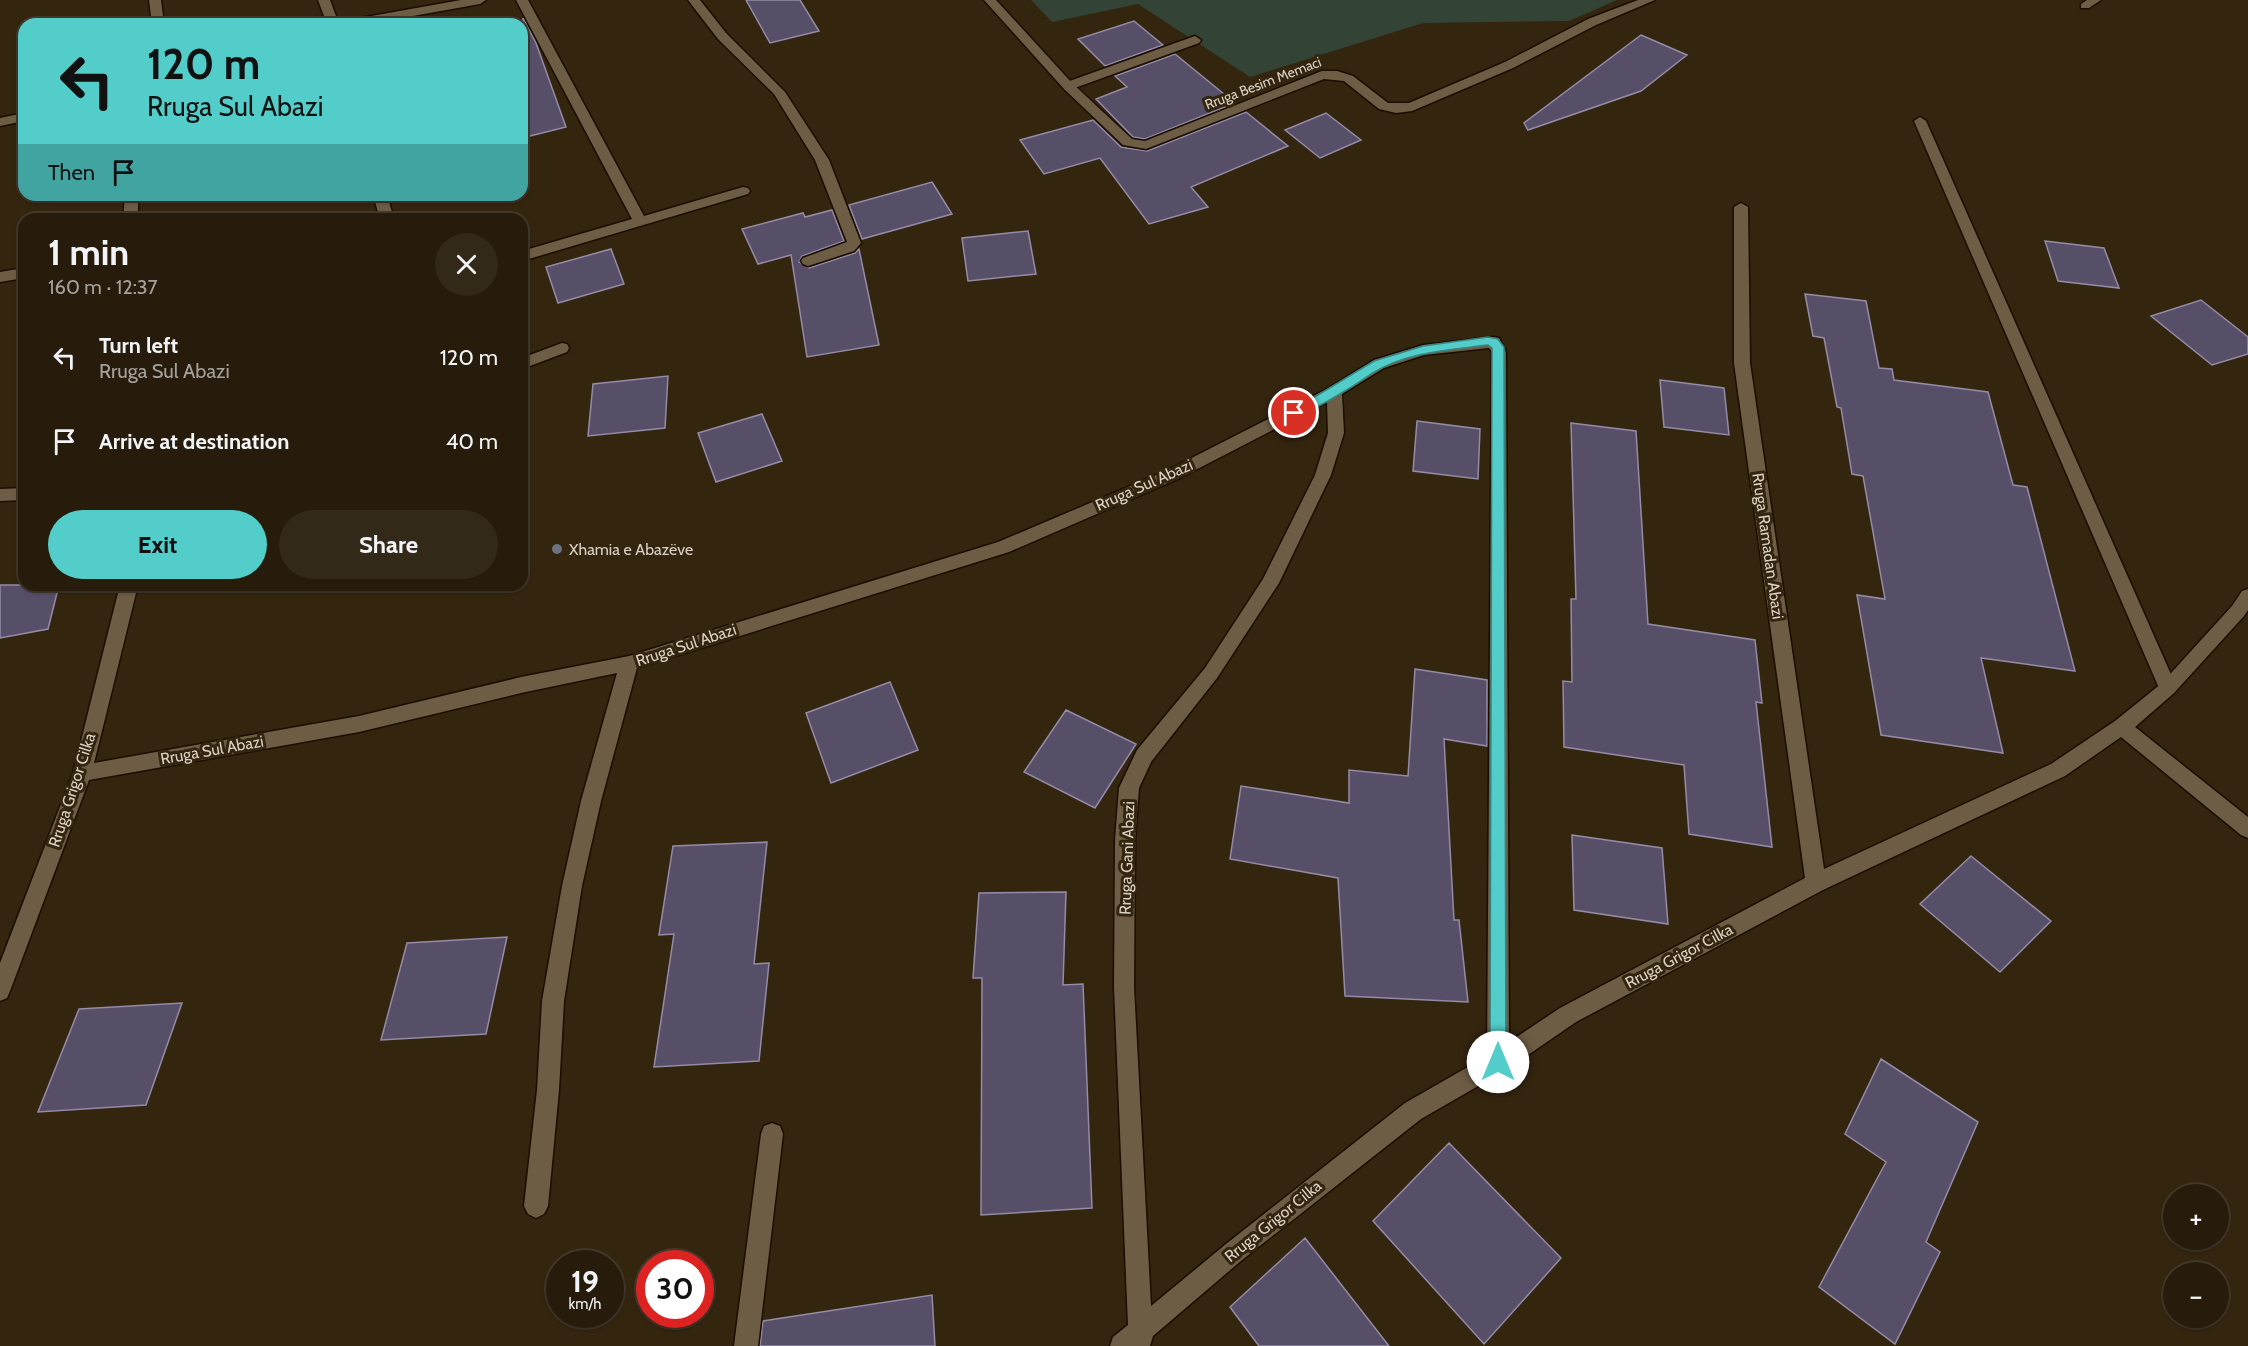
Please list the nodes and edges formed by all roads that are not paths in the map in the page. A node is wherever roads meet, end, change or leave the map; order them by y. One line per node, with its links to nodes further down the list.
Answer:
1 (155, 0): 8 (street)
2 (324, 0): 9 (street)
3 (480, 0): 10 (street)
4 (522, 0): 18 (street)
5 (694, 0): 20 (street)
6 (990, 0): 12 (street, Rruga Besim Memaci)
7 (1649, 0): 12 (street, Rruga Besim Memaci)
8 (157, 18)
9 (331, 18)
10 (382, 18)
11 (1195, 40): 12 (street)
12 (1068, 86)
13 (18, 118): 15 (street)
14 (1920, 121): 31 (street)
15 (0, 122)
16 (743, 191): 18 (street)
17 (1742, 207): 35 (street, Rruga Ramadan Abazi)
18 (640, 222): 19 (street)
19 (528, 254)
20 (808, 261)
21 (18, 274): 22 (street)
22 (0, 277)
23 (562, 348): 24 (street)
24 (528, 362)
25 (1334, 392): 30 (street, Rruga Sul Abazi); 37 (street, Rruga Sul Abazi); 40 (street, Rruga Gani Abazi)
26 (18, 494): 27 (street)
27 (0, 495)
28 (128, 591): 33 (street, Rruga Grigor Cilka)
29 (2248, 596): 31 (street, Rruga Grigor Cilka)
30 (629, 663): 33 (street, Rruga Sul Abazi); 39 (street)
31 (2168, 687): 32 (street, Rruga Grigor Cilka)
32 (2122, 727): 34 (street); 35 (street, Rruga Grigor Cilka)
33 (82, 773): 36 (street, Rruga Grigor Cilka)
34 (2248, 829)
35 (1816, 883): 37 (street, Rruga Grigor Cilka)
36 (0, 991)
37 (1498, 1062): 40 (street, Rruga Grigor Cilka)
38 (772, 1134): 41 (street)
39 (536, 1206)
40 (1135, 1341)
41 (746, 1346)

